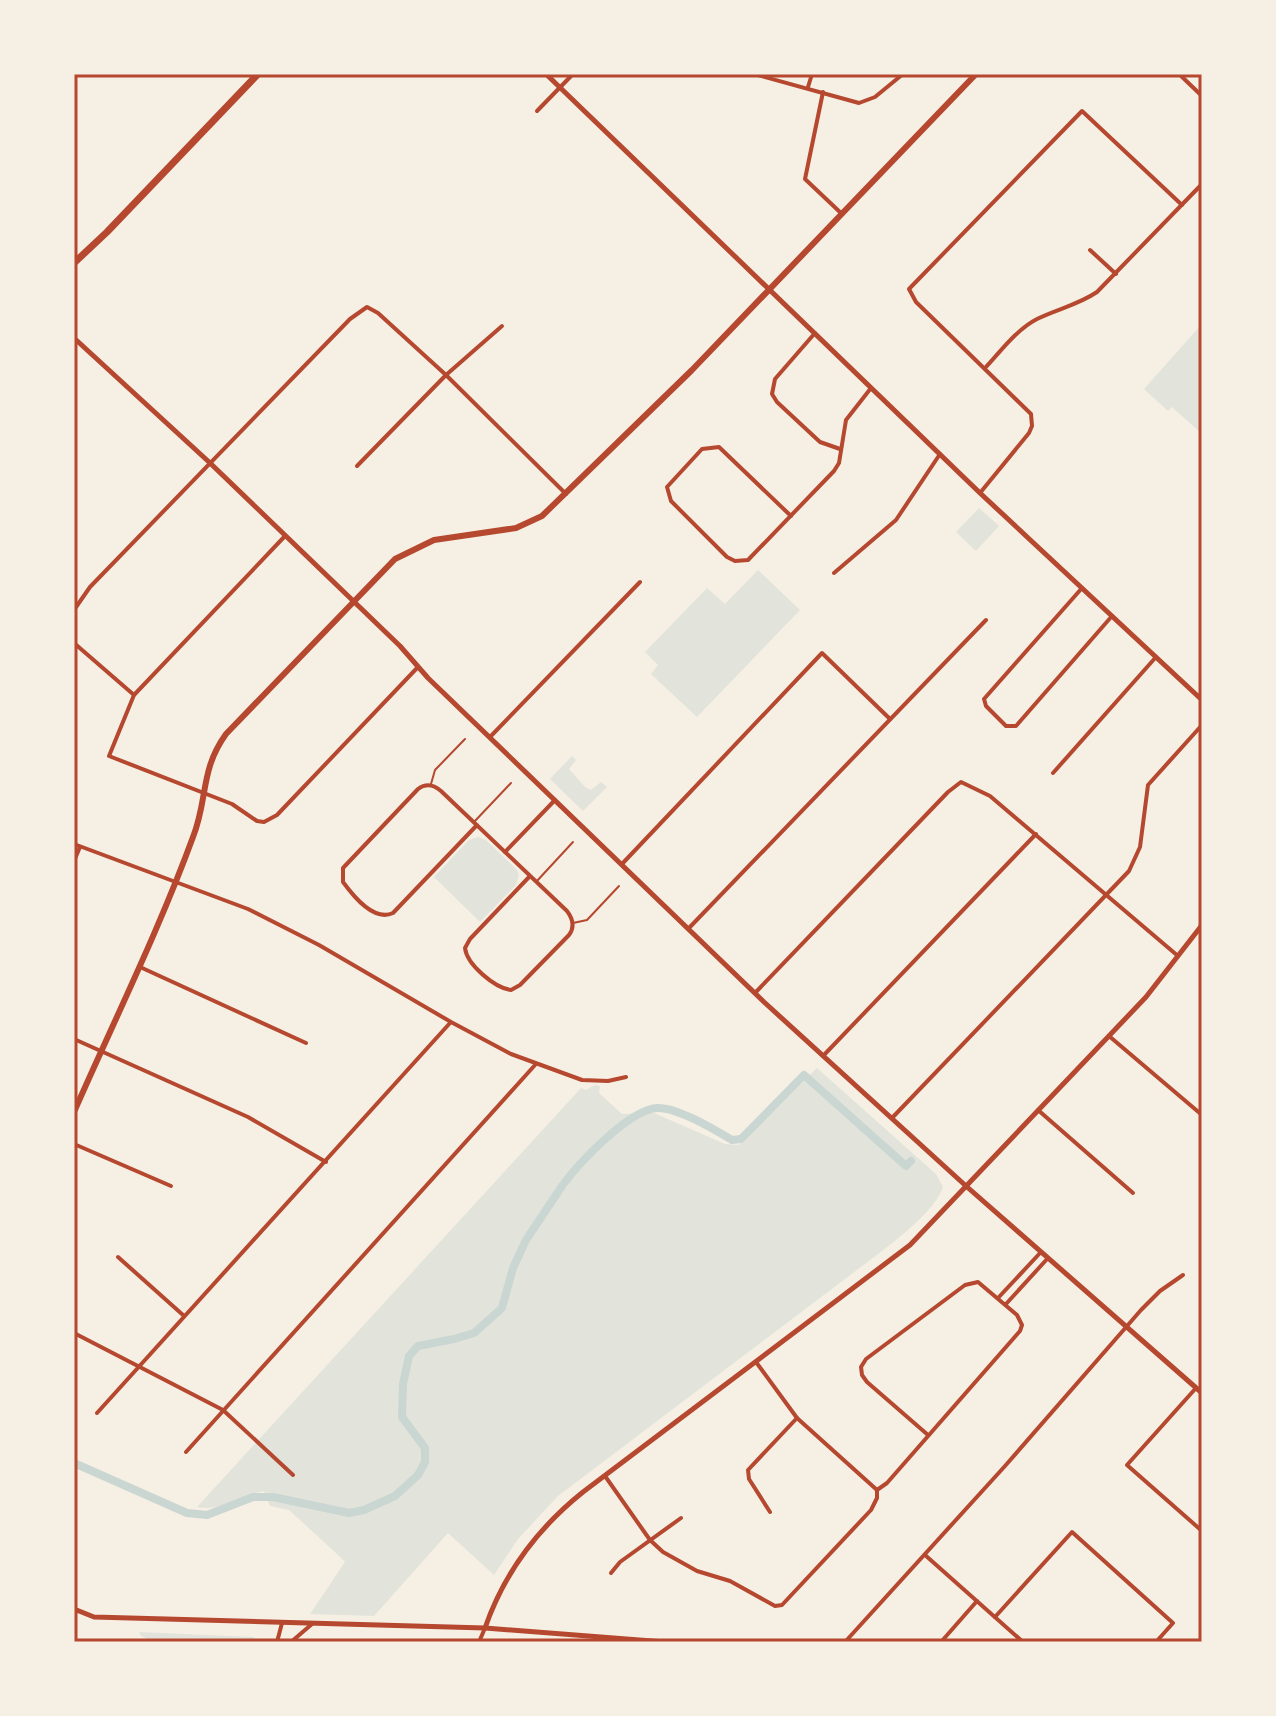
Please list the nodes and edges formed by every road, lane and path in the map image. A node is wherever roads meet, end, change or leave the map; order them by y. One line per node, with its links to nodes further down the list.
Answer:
1 (258, 74): 18 (main road)
2 (546, 74): 9 (street)
3 (573, 74): 9 (street)
4 (754, 74): 10 (street)
5 (812, 74): 10 (street)
6 (903, 74): 11 (street)
7 (976, 74): 16 (main road)
8 (1179, 74): 12 (street)
9 (560, 88): 13 (street); 20 (street)
10 (808, 88): 11 (street)
11 (823, 92): 16 (street)
12 (1202, 96)
13 (537, 111)
14 (1202, 184): 15 (street)
15 (1182, 205): 19 (street); 24 (street)
16 (842, 214): 20 (main road)
17 (1090, 250): 19 (street)
18 (74, 263)
19 (1116, 274): 24 (street)
20 (771, 289): 22 (street); 32 (main road)
21 (502, 326): 25 (street)
22 (815, 333): 26 (street); 27 (street)
23 (74, 338): 29 (street)
24 (985, 368): 31 (street)
25 (446, 375): 29 (street); 30 (street); 32 (street)
26 (871, 388): 27 (street); 28 (street)
27 (840, 449): 33 (street)
28 (940, 454): 31 (street); 35 (street)
29 (209, 462): 34 (street); 39 (street)
30 (357, 466)
31 (980, 493): 37 (street)
32 (566, 494): 38 (main road)
33 (791, 516): 33 (street)
34 (285, 536): 38 (street); 45 (street)
35 (834, 573)
36 (640, 582): 49 (street)
37 (1082, 588): 40 (street); 40 (street)
38 (353, 601): 44 (street); 54 (main road)
39 (74, 610)
40 (1112, 616): 43 (street)
41 (986, 620): 47 (street)
42 (74, 643): 45 (street)
43 (1156, 657): 46 (street); 51 (street)
44 (418, 667): 49 (street); 54 (street)
45 (134, 695): 54 (street)
46 (1202, 700)
47 (890, 719): 63 (street); 71 (street)
48 (1202, 725): 68 (street)
49 (490, 737): 55 (street)
50 (465, 739): 53 (lane)
51 (1053, 773)
52 (511, 783): 56 (lane)
53 (431, 785): 56 (street); 56 (street)
54 (203, 792): 65 (main road)
55 (555, 800): 61 (street); 63 (street)
56 (475, 824): 61 (street)
57 (1036, 834): 68 (street); 74 (street); 80 (street)
58 (573, 842): 66 (lane)
59 (74, 844): 60 (street)
60 (80, 847): 62 (street); 65 (street)
61 (505, 852): 64 (street)
62 (74, 861)
63 (622, 864): 71 (street)
64 (530, 876): 66 (street); 69 (street)
65 (176, 881): 73 (main road); 75 (street)
66 (536, 882): 69 (street)
67 (619, 886): 69 (lane)
68 (1106, 896): 72 (street); 86 (street)
69 (573, 923)
70 (1202, 925): 72 (street)
71 (689, 928): 74 (street)
72 (1180, 957): 76 (street)
73 (138, 966): 78 (street); 79 (main road)
74 (755, 993): 80 (street)
75 (451, 1022): 81 (street); 88 (street)
76 (1109, 1036): 83 (street); 85 (street)
77 (74, 1039): 79 (street)
78 (306, 1043)
79 (101, 1050): 84 (main road); 88 (street)
80 (823, 1056): 86 (street)
81 (536, 1064): 82 (street); 105 (street)
82 (626, 1077)
83 (1038, 1110): 90 (street); 91 (street)
84 (74, 1112)
85 (1202, 1115)
86 (892, 1118): 90 (street)
87 (74, 1144): 89 (street)
88 (326, 1162): 98 (street)
89 (171, 1186)
90 (966, 1186): 92 (street); 101 (street)
91 (1133, 1193)
92 (1041, 1252): 94 (street); 96 (street)
93 (118, 1257): 98 (street)
94 (1048, 1258): 97 (street); 99 (street)
95 (1183, 1275): 99 (street)
96 (998, 1298): 97 (street); 108 (street)
97 (1006, 1304): 108 (street)
98 (183, 1315): 102 (street)
99 (1127, 1327): 103 (street); 117 (street)
100 (74, 1333): 102 (street)
101 (756, 1362): 107 (street); 111 (street)
102 (140, 1367): 105 (street); 106 (street)
103 (1196, 1388): 104 (street); 115 (street)
104 (1202, 1393)
105 (223, 1410): 109 (street); 110 (street)
106 (97, 1413)
107 (797, 1418): 112 (street); 113 (street)
108 (928, 1435): 112 (street)
109 (186, 1452)
110 (293, 1475)
111 (605, 1476): 116 (street); 124 (street)
112 (877, 1490): 116 (street)
113 (770, 1512)
114 (681, 1518): 116 (street)
115 (1202, 1531)
116 (650, 1540): 118 (street)
117 (925, 1555): 119 (street); 131 (street)
118 (611, 1573)
119 (977, 1601): 121 (street); 132 (street)
120 (74, 1609): 122 (street)
121 (995, 1617): 133 (street); 134 (street)
122 (282, 1623): 123 (street); 126 (street)
123 (312, 1624): 124 (street); 127 (street)
124 (485, 1628): 125 (street); 128 (street)
125 (580, 1633): 129 (street); 130 (street)
126 (277, 1642)
127 (291, 1642)
128 (479, 1642)
129 (577, 1642)
130 (665, 1642)
131 (845, 1642)
132 (941, 1642)
133 (1023, 1642)
134 (1156, 1642)

